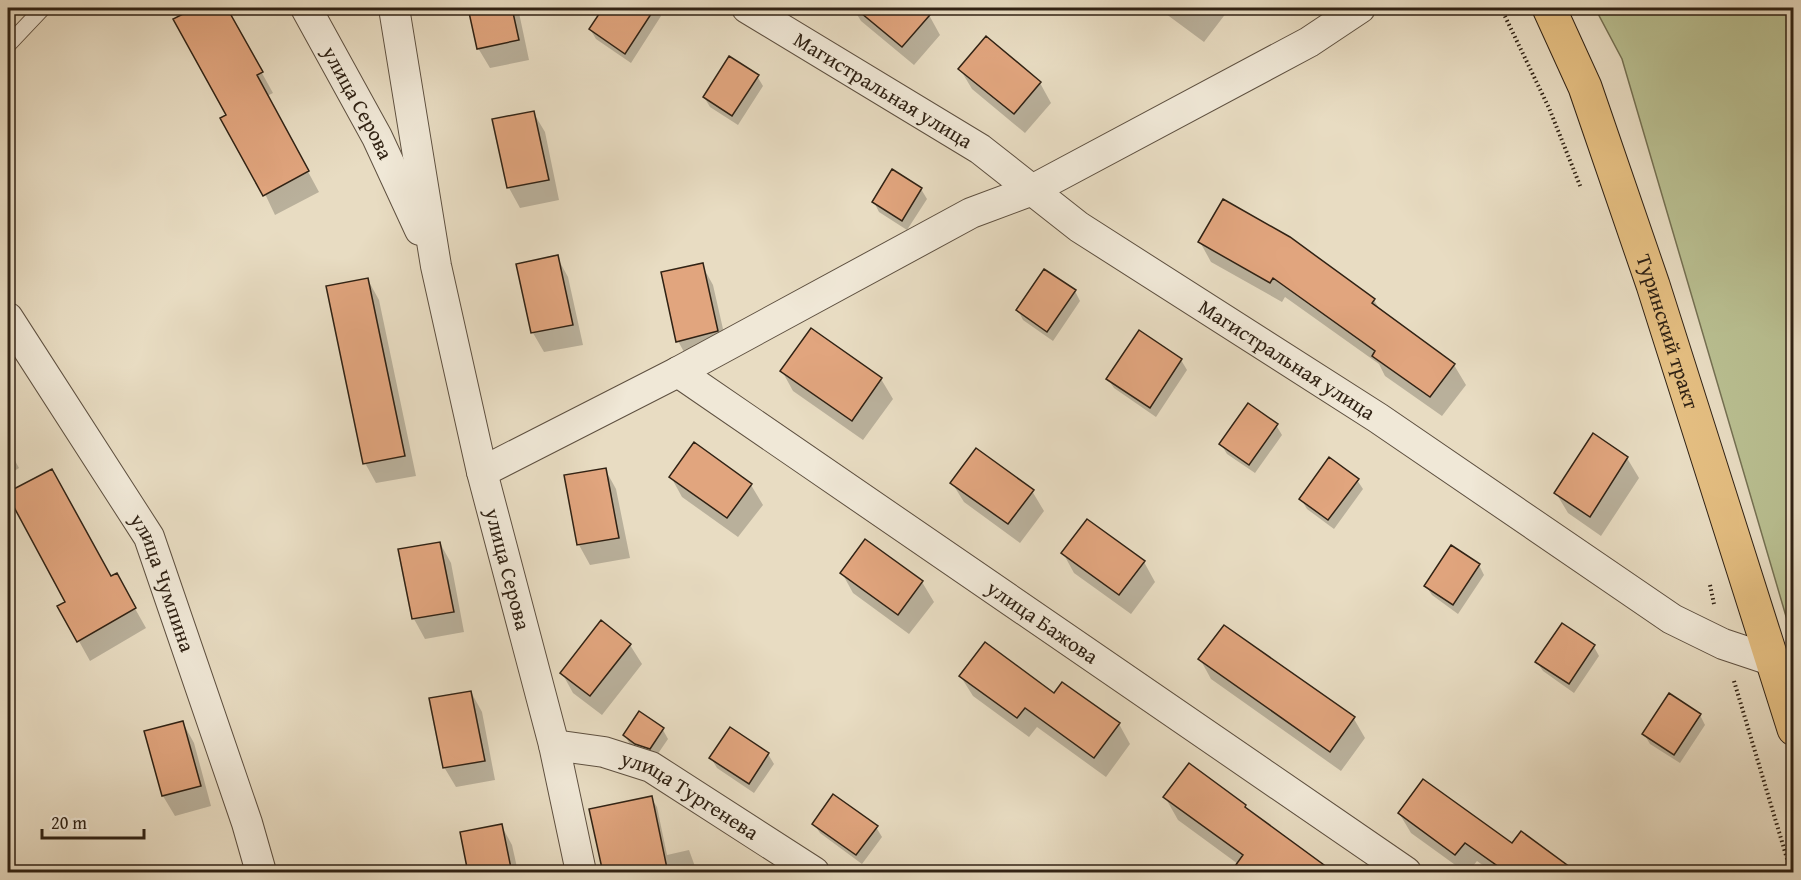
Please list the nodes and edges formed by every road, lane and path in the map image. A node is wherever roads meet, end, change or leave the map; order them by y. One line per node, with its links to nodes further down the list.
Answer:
1 (43, 8): 8 (lane)
2 (306, 8): 11 (street, улица Серова)
3 (394, 8): 11 (street, улица Серова)
4 (747, 8): 9 (street, Магистральная улица)
5 (1359, 8): 9 (street)
6 (1501, 8): 10 (path)
7 (1549, 8): 17 (main road, Туринский тракт)
8 (8, 45)
9 (1030, 191): 13 (street); 16 (street, Магистральная улица)
10 (1584, 197)
11 (436, 266): 14 (street, улица Серова)
12 (8, 318): 20 (street, улица Чумпина)
13 (678, 372): 14 (street); 23 (street, улица Бажова)
14 (482, 472): 19 (street, улица Серова)
15 (1708, 574): 16 (path)
16 (1723, 644): 17 (street, Магистральная улица); 24 (path)
17 (1774, 661): 18 (main road)
18 (1794, 729)
19 (554, 745): 21 (street, улица Серова); 22 (street, улица Тургенева)
20 (261, 873)
21 (581, 873)
22 (814, 873)
23 (1406, 873)
24 (1791, 873)

